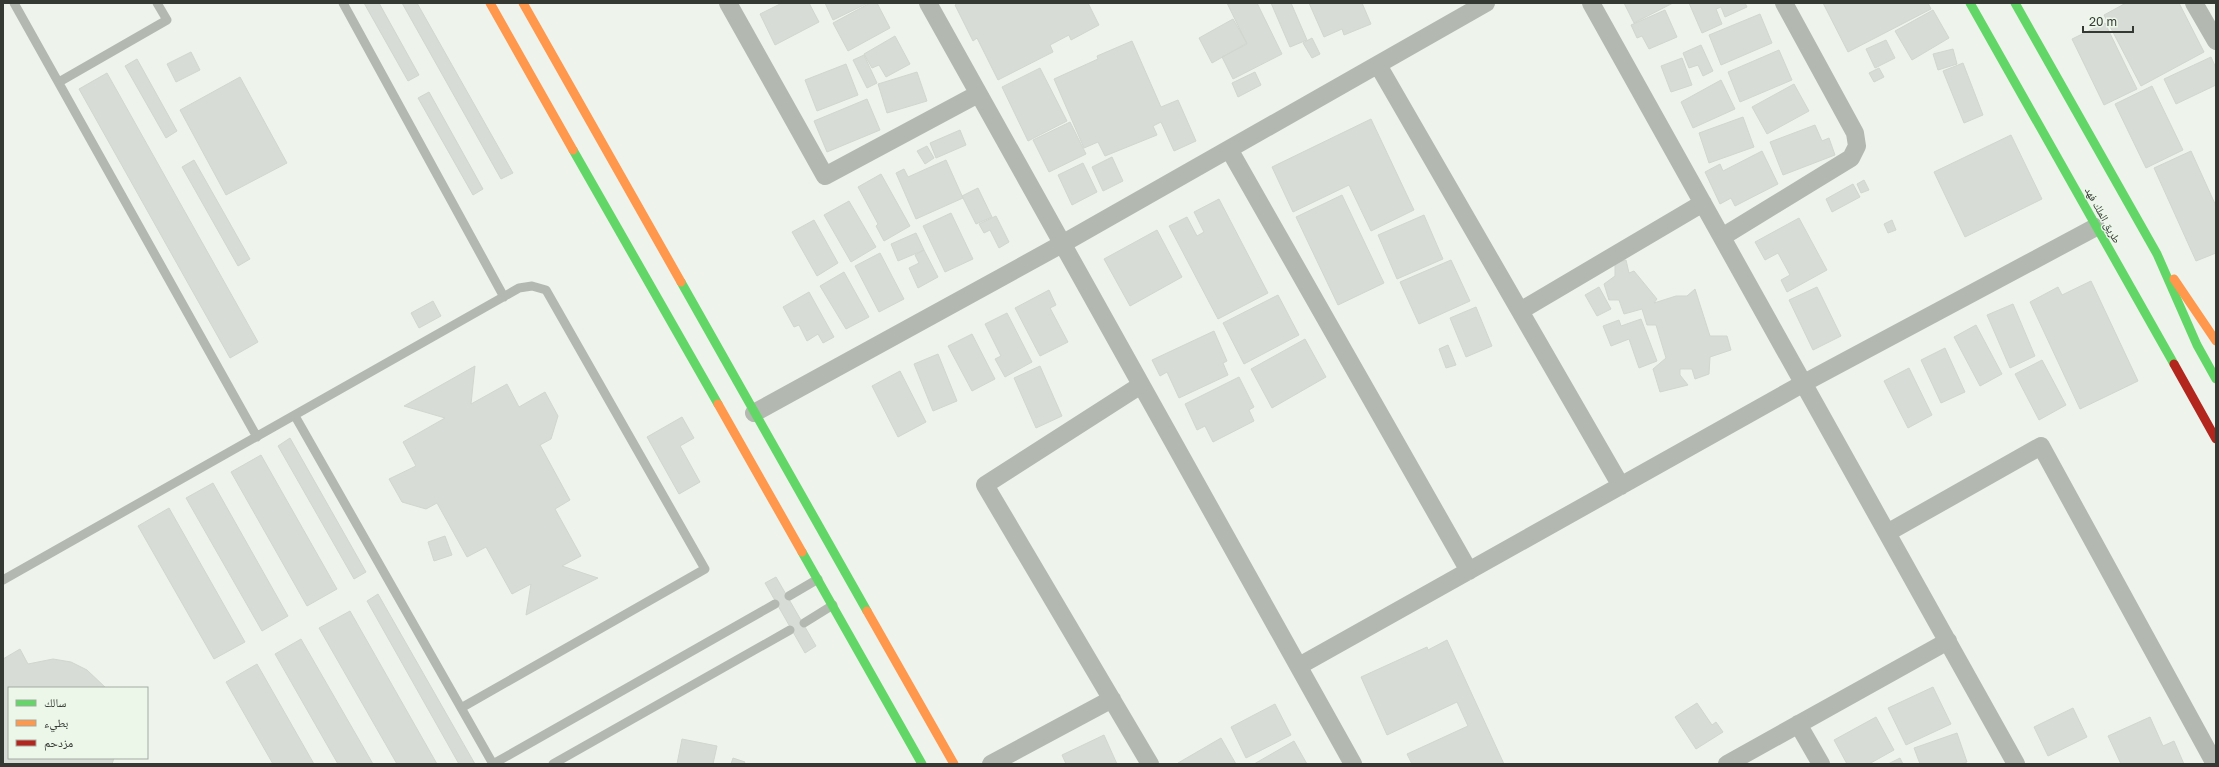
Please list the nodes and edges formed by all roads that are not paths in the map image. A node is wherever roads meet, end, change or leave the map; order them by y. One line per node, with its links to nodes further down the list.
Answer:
1 (14, 3): 16 (lane)
2 (157, 3): 16 (lane)
3 (343, 3): 24 (lane)
4 (490, 3): 37 (main road)
5 (523, 3): 30 (main road)
6 (728, 3): 17 (street)
7 (928, 3): 17 (street)
8 (1486, 3): 15 (street)
9 (1591, 3): 19 (street)
10 (1784, 3): 21 (street)
11 (1970, 3): 20 (main road, طريق الملك فهد)
12 (2015, 3): 23 (main road)
13 (2194, 3): 14 (street)
14 (2216, 41)
15 (1378, 64): 18 (street); 25 (street)
16 (59, 82): 32 (lane)
17 (978, 94): 22 (street)
18 (1229, 149): 22 (street); 36 (street)
19 (1703, 203): 21 (street); 25 (street)
20 (2096, 227): 28 (street); 33 (main road, طريق الملك فهد)
21 (1722, 237): 28 (street)
22 (1062, 244): 29 (street); 30 (street)
23 (2157, 254): 26 (main road); 27 (main road)
24 (504, 297): 31 (lane); 47 (lane)
25 (1520, 311): 34 (street)
26 (2216, 341)
27 (2216, 379)
28 (1804, 383): 34 (street); 35 (street)
29 (1142, 385): 45 (street); 46 (street)
30 (754, 412): 52 (main road)
31 (295, 416): 32 (lane); 47 (lane)
32 (257, 437): 38 (lane)
33 (2216, 439)
34 (1621, 486): 36 (street)
35 (1887, 533): 44 (street); 59 (street)
36 (1469, 571): 45 (street)
37 (818, 579): 39 (lane); 41 (main road)
38 (3, 580)
39 (789, 596)
40 (775, 604): 49 (lane)
41 (833, 605): 42 (lane); 51 (main road)
42 (804, 623)
43 (790, 630): 50 (lane)
44 (1948, 641): 48 (street); 58 (street)
45 (1299, 666): 55 (street)
46 (1112, 699): 53 (street); 54 (street)
47 (461, 708): 49 (lane)
48 (1798, 724): 56 (street); 57 (street)
49 (493, 764)
50 (553, 764)
51 (922, 764)
52 (954, 764)
53 (991, 764)
54 (1150, 764)
55 (1353, 764)
56 (1727, 764)
57 (1821, 764)
58 (2016, 764)
59 (2215, 764)

